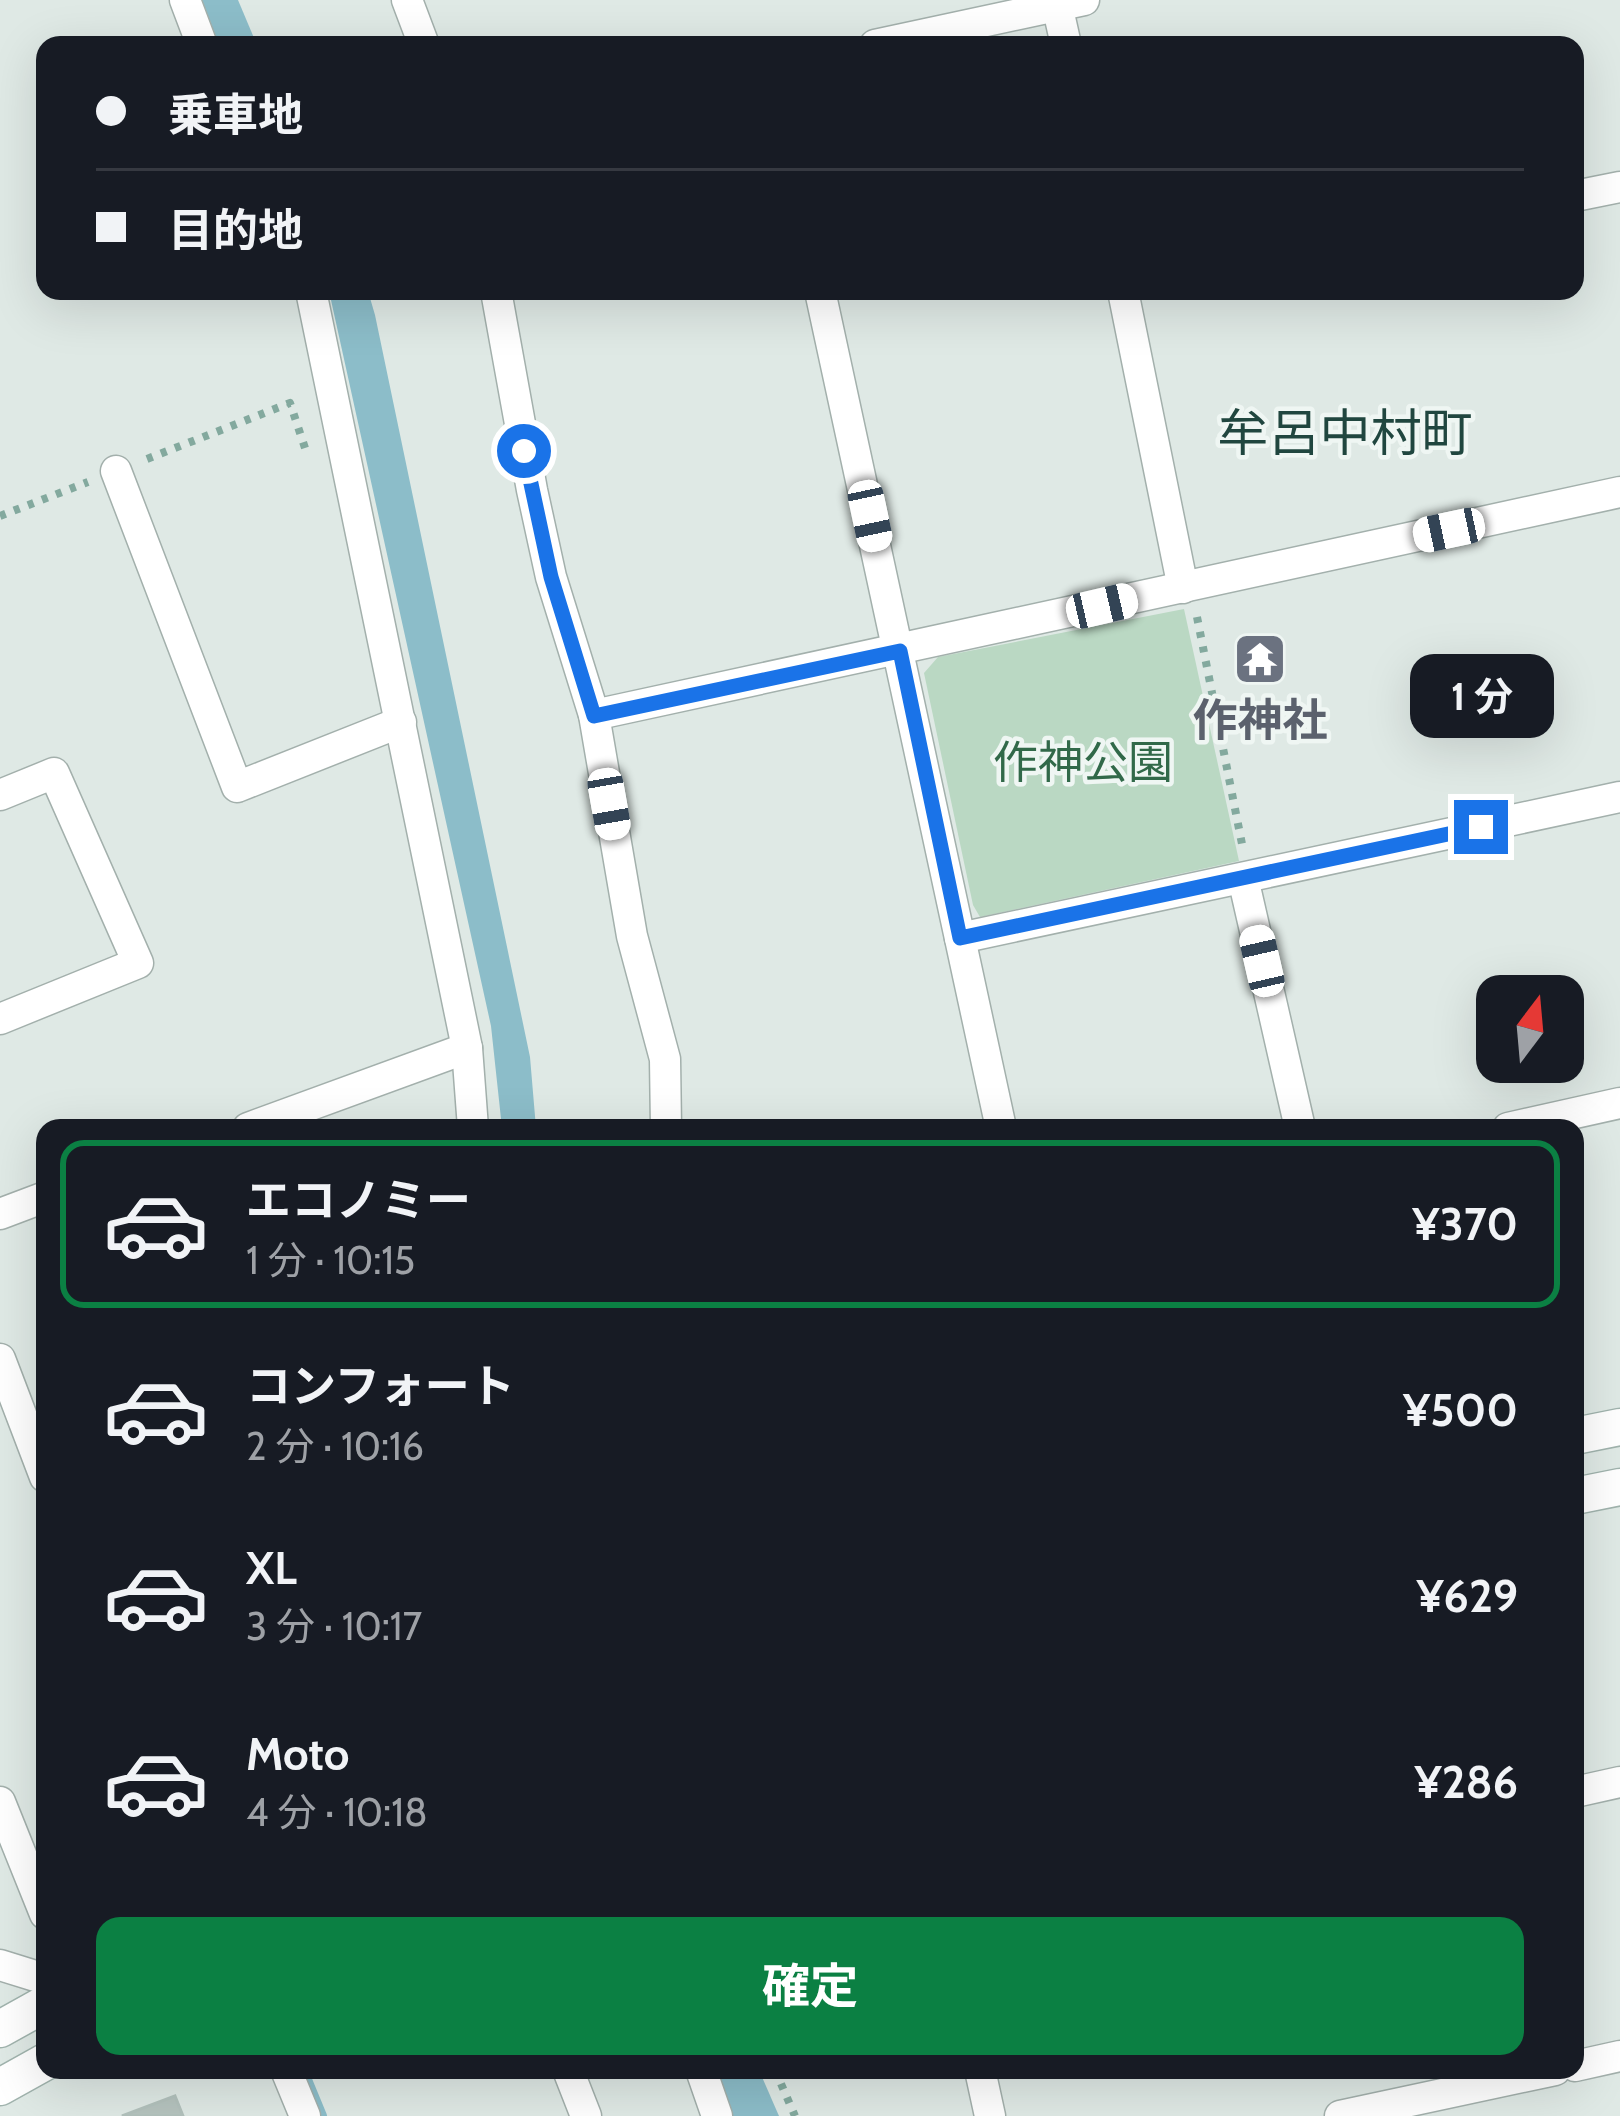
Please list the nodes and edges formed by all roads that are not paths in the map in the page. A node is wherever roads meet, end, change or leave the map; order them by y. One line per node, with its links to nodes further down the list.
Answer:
1 (185, 0): 4 (street)
2 (407, 0): 5 (street)
3 (1066, 2): 6 (street); 7 (street)
4 (199, 36)
5 (421, 36)
6 (915, 36)
7 (1066, 36)
8 (1620, 187): 9 (street)
9 (1584, 194)
10 (313, 300): 19 (street)
11 (498, 300): 18 (street)
12 (822, 300): 17 (street)
13 (1128, 300): 16 (street)
14 (116, 471): 19 (street)
15 (1620, 492): 16 (street)
16 (1188, 587): 17 (street)
17 (900, 651): 18 (street); 23 (street)
18 (594, 716): 29 (street)
19 (401, 722): 25 (street)
20 (0, 795): 24 (street)
21 (1620, 797): 22 (street)
22 (1246, 877): 23 (street); 31 (street)
23 (960, 938): 30 (street)
24 (0, 1018)
25 (467, 1048): 27 (street); 28 (street)
26 (1620, 1103): 32 (street)
27 (273, 1119)
28 (472, 1119)
29 (666, 1119)
30 (999, 1119)
31 (1298, 1119)
32 (1548, 1119)
33 (36, 1200): 34 (street)
34 (0, 1214)
35 (0, 1359): 38 (street)
36 (1620, 1427): 37 (main road)
37 (1584, 1434)
38 (36, 1453)
39 (1620, 1487): 40 (main road)
40 (1584, 1494)
41 (1620, 1782): 42 (street)
42 (1584, 1790)
43 (0, 1802): 44 (street)
44 (36, 1892)
45 (1, 1966): 46 (street); 47 (street)
46 (36, 1976)
47 (0, 1994)
48 (36, 2009): 49 (main road)
49 (0, 2029)
50 (1620, 2056): 51 (street)
51 (1584, 2064)
52 (36, 2067): 58 (main road)
53 (290, 2079): 59 (street)
54 (572, 2079): 60 (street)
55 (704, 2079): 61 (street)
56 (982, 2079): 62 (street)
57 (1490, 2079): 63 (street)
58 (0, 2087)
59 (304, 2116)
60 (586, 2116)
61 (717, 2116)
62 (989, 2116)
63 (1340, 2116)

